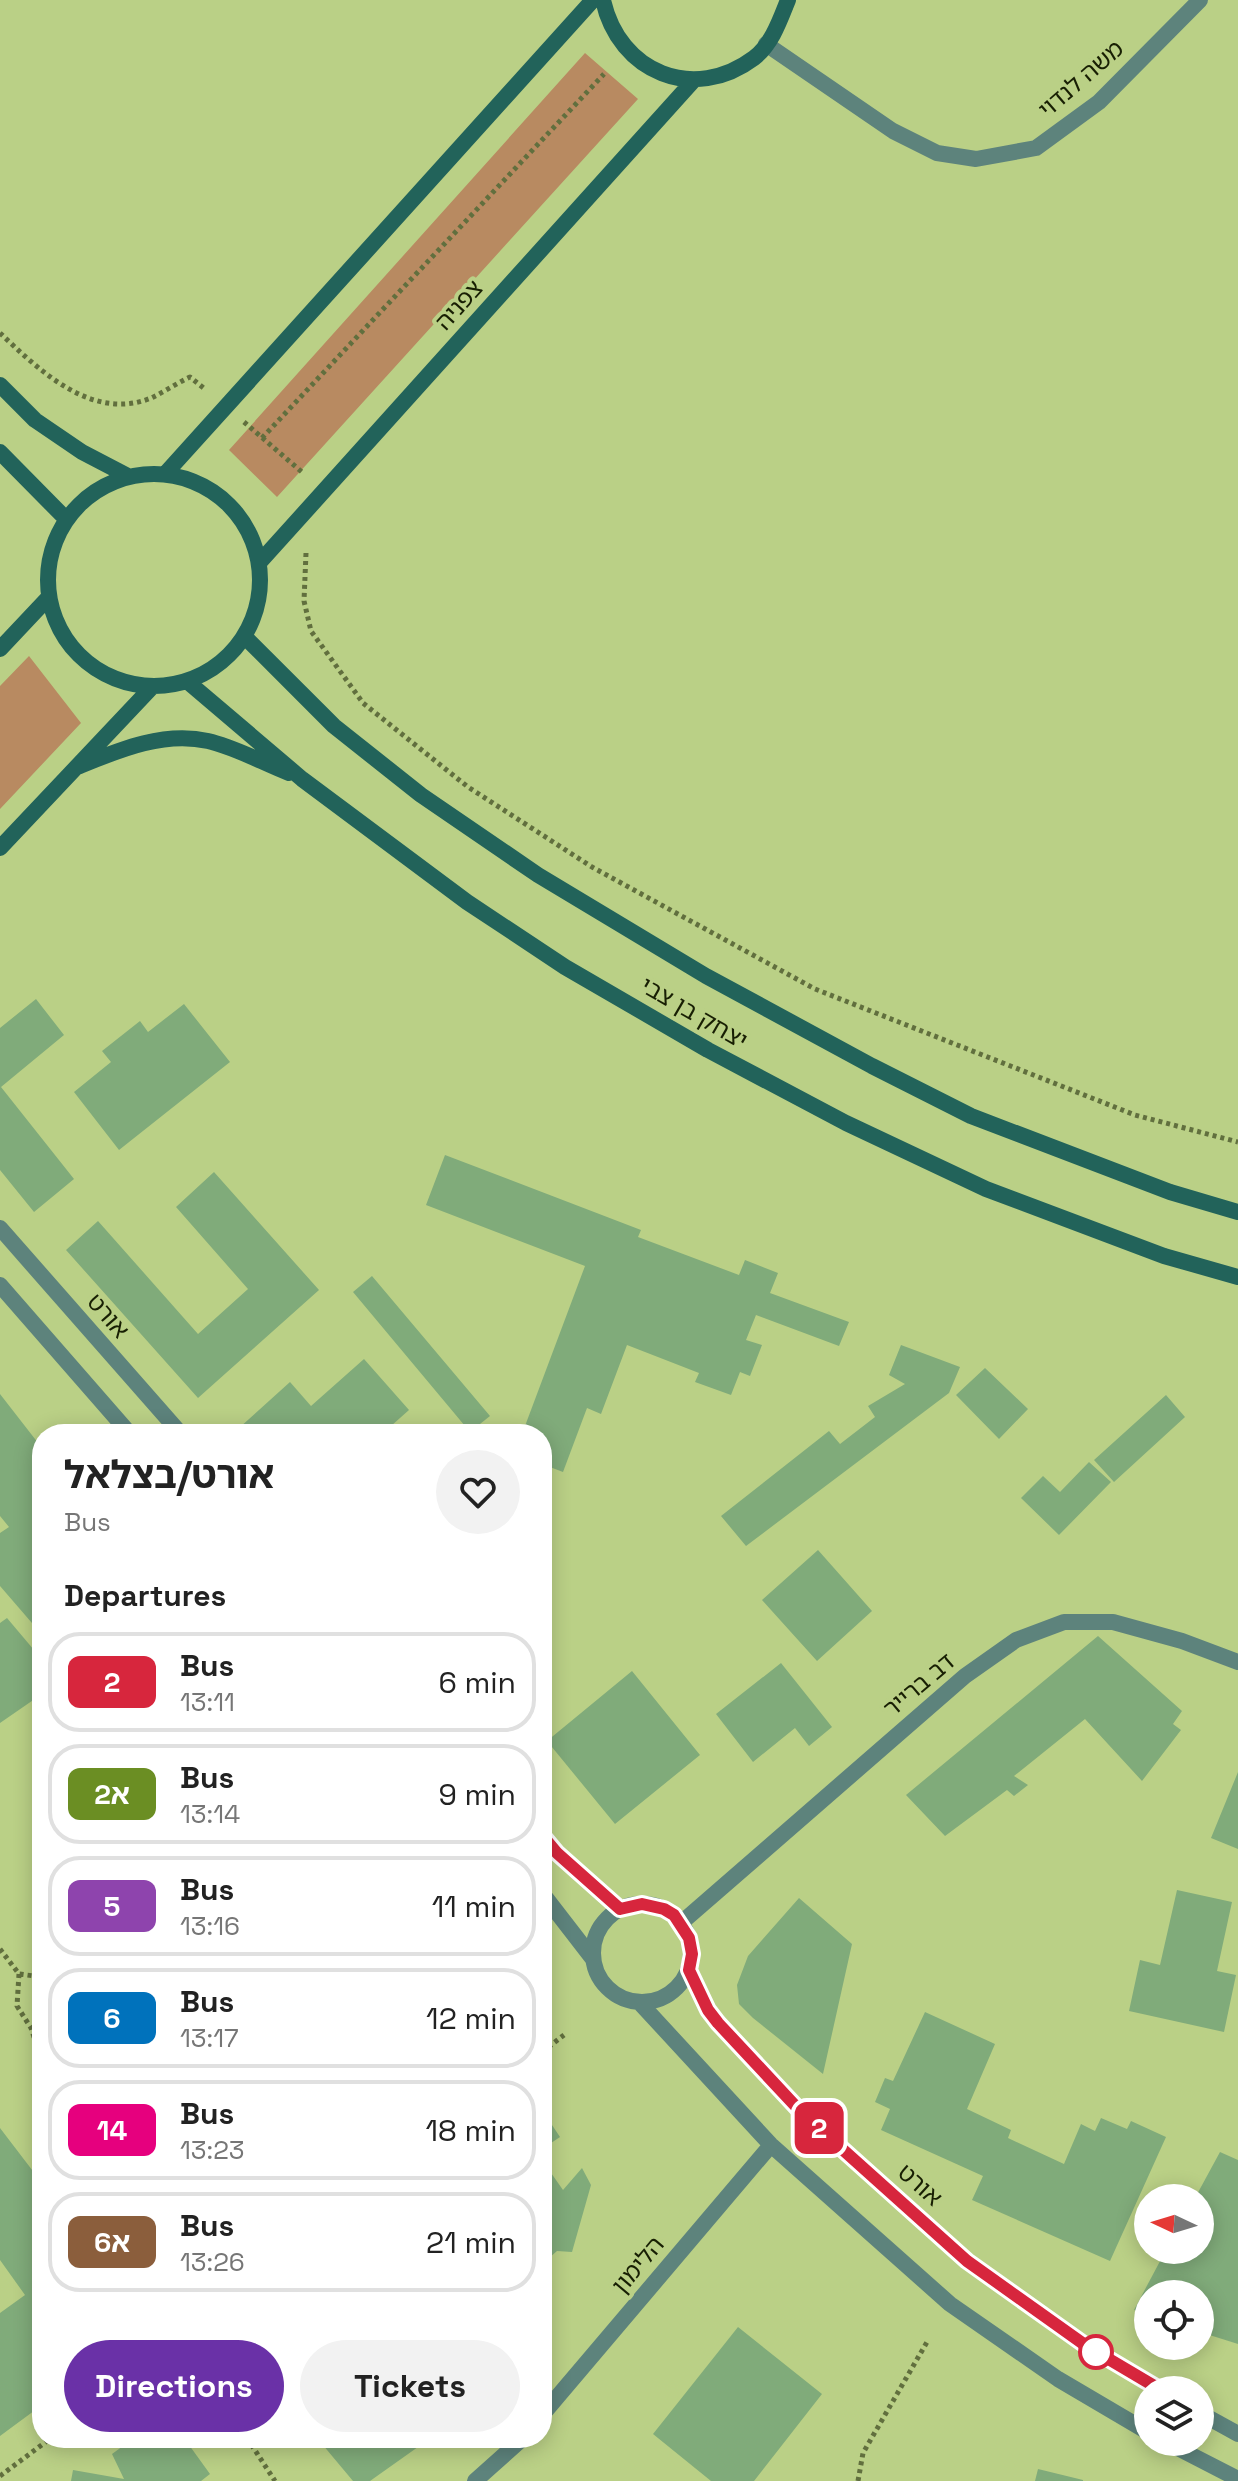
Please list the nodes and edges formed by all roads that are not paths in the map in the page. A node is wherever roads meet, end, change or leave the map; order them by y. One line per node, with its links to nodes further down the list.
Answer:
1 (593, 0): 9 (street)
2 (603, 0): 6 (street)
3 (788, 0): 5 (street)
4 (1200, 0): 5 (street, משה לנדוי)
5 (766, 44): 6 (street)
6 (694, 80): 12 (street, צפניה)
7 (0, 385): 10 (street)
8 (0, 452): 11 (street)
9 (165, 474): 10 (street); 12 (street)
10 (128, 476): 11 (street)
11 (66, 519): 13 (street)
12 (259, 563): 14 (street)
13 (48, 598): 15 (street); 17 (street)
14 (244, 636): 16 (street); 21 (street, יצחק בן צבי)
15 (0, 649)
16 (188, 682): 17 (street); 19 (street, יצחק בן צבי)
17 (152, 687): 18 (street)
18 (77, 767): 19 (street); 20 (street)
19 (302, 779): 23 (street, יצחק בן צבי)
20 (0, 848)
21 (1238, 1212)
22 (0, 1228): 26 (street, אורט)
23 (1238, 1277)
24 (0, 1285): 25 (street)
25 (121, 1424)
26 (172, 1424)
27 (1238, 1662): 31 (street, דב ברייר)
28 (552, 1847): 30 (street)
29 (552, 1906): 32 (street)
30 (620, 1909): 31 (street); 32 (street)
31 (681, 1923): 33 (street)
32 (593, 1959): 34 (street)
33 (689, 1970): 34 (street); 36 (street, אורט)
34 (640, 2003): 35 (street)
35 (771, 2145): 37 (street, הלימון); 39 (street)
36 (1137, 2376)
37 (552, 2403)
38 (1214, 2421): 40 (street)
39 (1134, 2424)
40 (1238, 2434)
41 (512, 2448): 44 (street)
42 (1193, 2456): 43 (street)
43 (1238, 2479)
44 (475, 2481)

